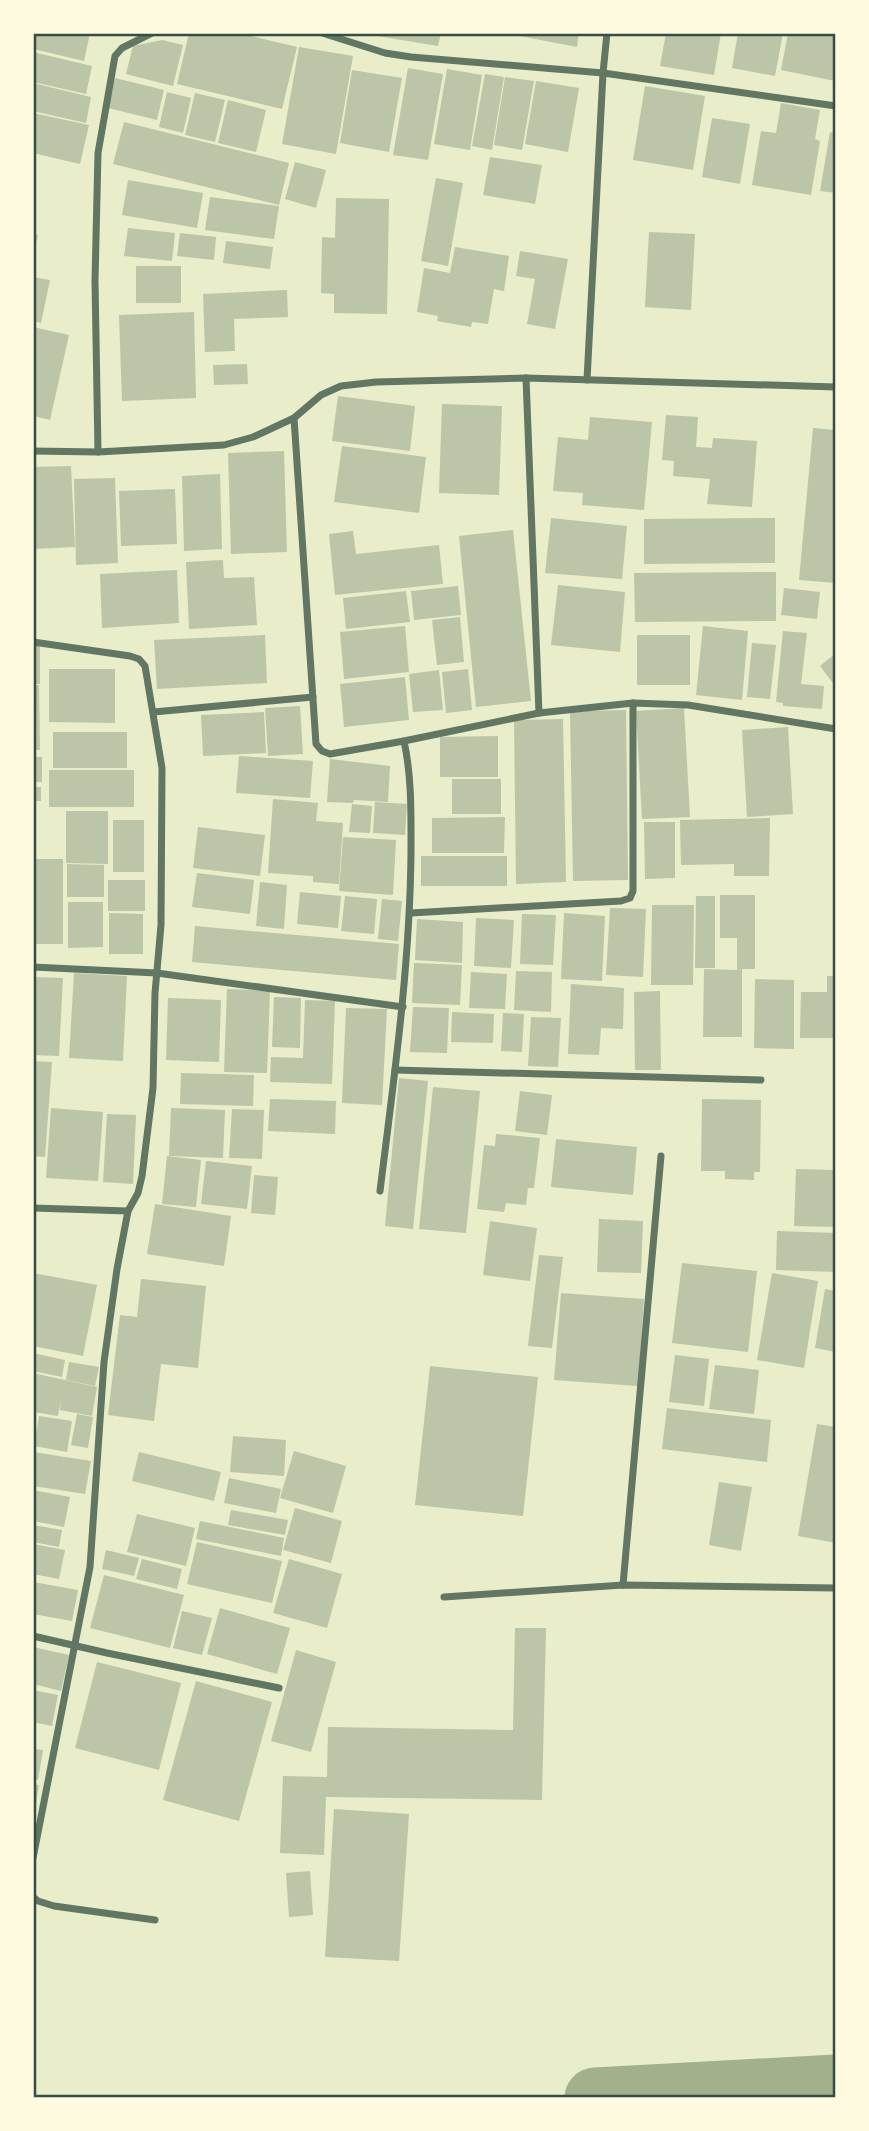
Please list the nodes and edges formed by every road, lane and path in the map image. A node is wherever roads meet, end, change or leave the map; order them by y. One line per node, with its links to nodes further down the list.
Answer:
1 (152, 33): 11 (street)
2 (322, 33): 4 (street)
3 (607, 33): 4 (street)
4 (603, 73): 5 (street); 7 (street)
5 (836, 106)
6 (526, 378): 7 (street); 9 (street); 16 (street)
7 (587, 380): 8 (street)
8 (836, 387)
9 (294, 418): 11 (street); 13 (street)
10 (33, 451): 11 (street)
11 (98, 452)
12 (33, 642): 15 (street)
13 (313, 697): 15 (street); 18 (street)
14 (633, 703): 16 (street); 17 (street); 19 (street)
15 (154, 712): 21 (street)
16 (538, 713): 18 (street)
17 (836, 729)
18 (404, 741): 19 (street)
19 (411, 913): 22 (street)
20 (33, 967): 21 (street)
21 (157, 972): 22 (street); 28 (street)
22 (403, 1007): 23 (street)
23 (395, 1070): 24 (street); 26 (street)
24 (761, 1080)
25 (660, 1156): 29 (street)
26 (380, 1191)
27 (33, 1208): 28 (street)
28 (128, 1210): 33 (street)
29 (623, 1585): 30 (street); 31 (street)
30 (836, 1588)
31 (444, 1597)
32 (33, 1636): 33 (street)
33 (74, 1645): 34 (street); 35 (street)
34 (279, 1688)
35 (33, 1858)
36 (33, 1897): 37 (street)
37 (155, 1920)

